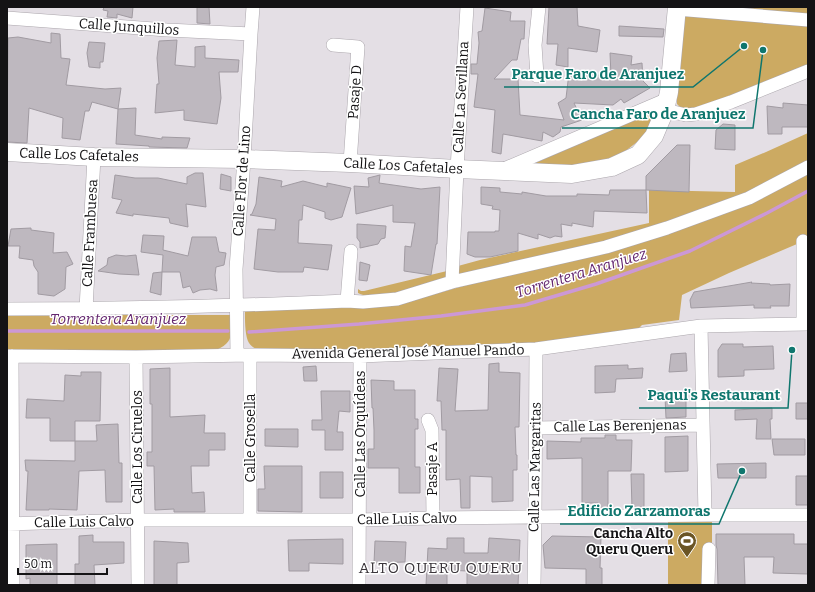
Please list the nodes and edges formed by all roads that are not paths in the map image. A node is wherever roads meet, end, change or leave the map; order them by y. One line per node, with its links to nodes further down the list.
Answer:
1 (253, 7): 7 (street, Calle Flor de Lino)
2 (466, 7): 17 (street, Calle La Sevillana)
3 (539, 7): 10 (street)
4 (676, 8): 6 (street); 11 (main road, Calle Los Cafetales)
5 (7, 18): 7 (street, Calle Junquillos)
6 (808, 20)
7 (251, 34): 14 (street, Calle Flor de Lino)
8 (333, 45): 15 (street, Pasaje D)
9 (808, 71): 11 (street)
10 (537, 76)
11 (667, 105): 18 (street); 18 (main road, Calle Los Cafetales)
12 (7, 152): 13 (main road, Calle Los Cafetales)
13 (94, 157): 14 (main road, Calle Los Cafetales); 25 (street, Calle Frambuesa)
14 (244, 160): 15 (main road, Calle Los Cafetales); 23 (street, Calle Flor de Lino)
15 (350, 163): 17 (main road, Calle Los Cafetales)
16 (808, 167): 21 (street)
17 (457, 169): 18 (main road, Calle Los Cafetales); 21 (street, Calle La Sevillana)
18 (500, 171)
19 (803, 241): 26 (street)
20 (350, 251): 22 (street)
21 (452, 282): 22 (street)
22 (347, 301): 23 (street)
23 (237, 306): 25 (street); 29 (street, Calle Flor de Lino)
24 (7, 309): 25 (street)
25 (86, 309)
26 (806, 324): 27 (street, Avenida General José Manuel Pando)
27 (701, 326): 28 (street, Avenida General José Manuel Pando); 34 (street)
28 (536, 349): 31 (street, Avenida General José Manuel Pando); 35 (street, Calle Las Margaritas)
29 (243, 355): 31 (street, Avenida General José Manuel Pando); 32 (street, Avenida General José Manuel Pando); 41 (street, Calle Grosella)
30 (10, 356): 32 (street, Avenida General José Manuel Pando); 43 (street)
31 (360, 356): 42 (street, Calle Las Orquídeas)
32 (136, 357): 40 (street, Calle Los Ciruelos)
33 (428, 420): 39 (street, Pasaje A)
34 (703, 425): 35 (street, Calle Las Berenjenas); 36 (street)
35 (536, 428): 38 (street, Calle Las Margaritas)
36 (705, 515): 37 (street, Calle Luis Calvo); 38 (street, Calle Luis Calvo)
37 (808, 515)
38 (535, 517): 39 (street, Calle Luis Calvo); 48 (street, Calle Las Margaritas)
39 (433, 518): 42 (street, Calle Luis Calvo)
40 (138, 520): 41 (street, Calle Luis Calvo); 43 (street, Calle Luis Calvo); 46 (street, Calle Los Ciruelos)
41 (250, 520): 42 (street, Calle Luis Calvo)
42 (359, 520): 47 (street, Calle Las Orquídeas)
43 (10, 523): 45 (street)
44 (709, 549): 49 (street)
45 (13, 585)
46 (138, 585)
47 (359, 585)
48 (534, 585)
49 (708, 585)

